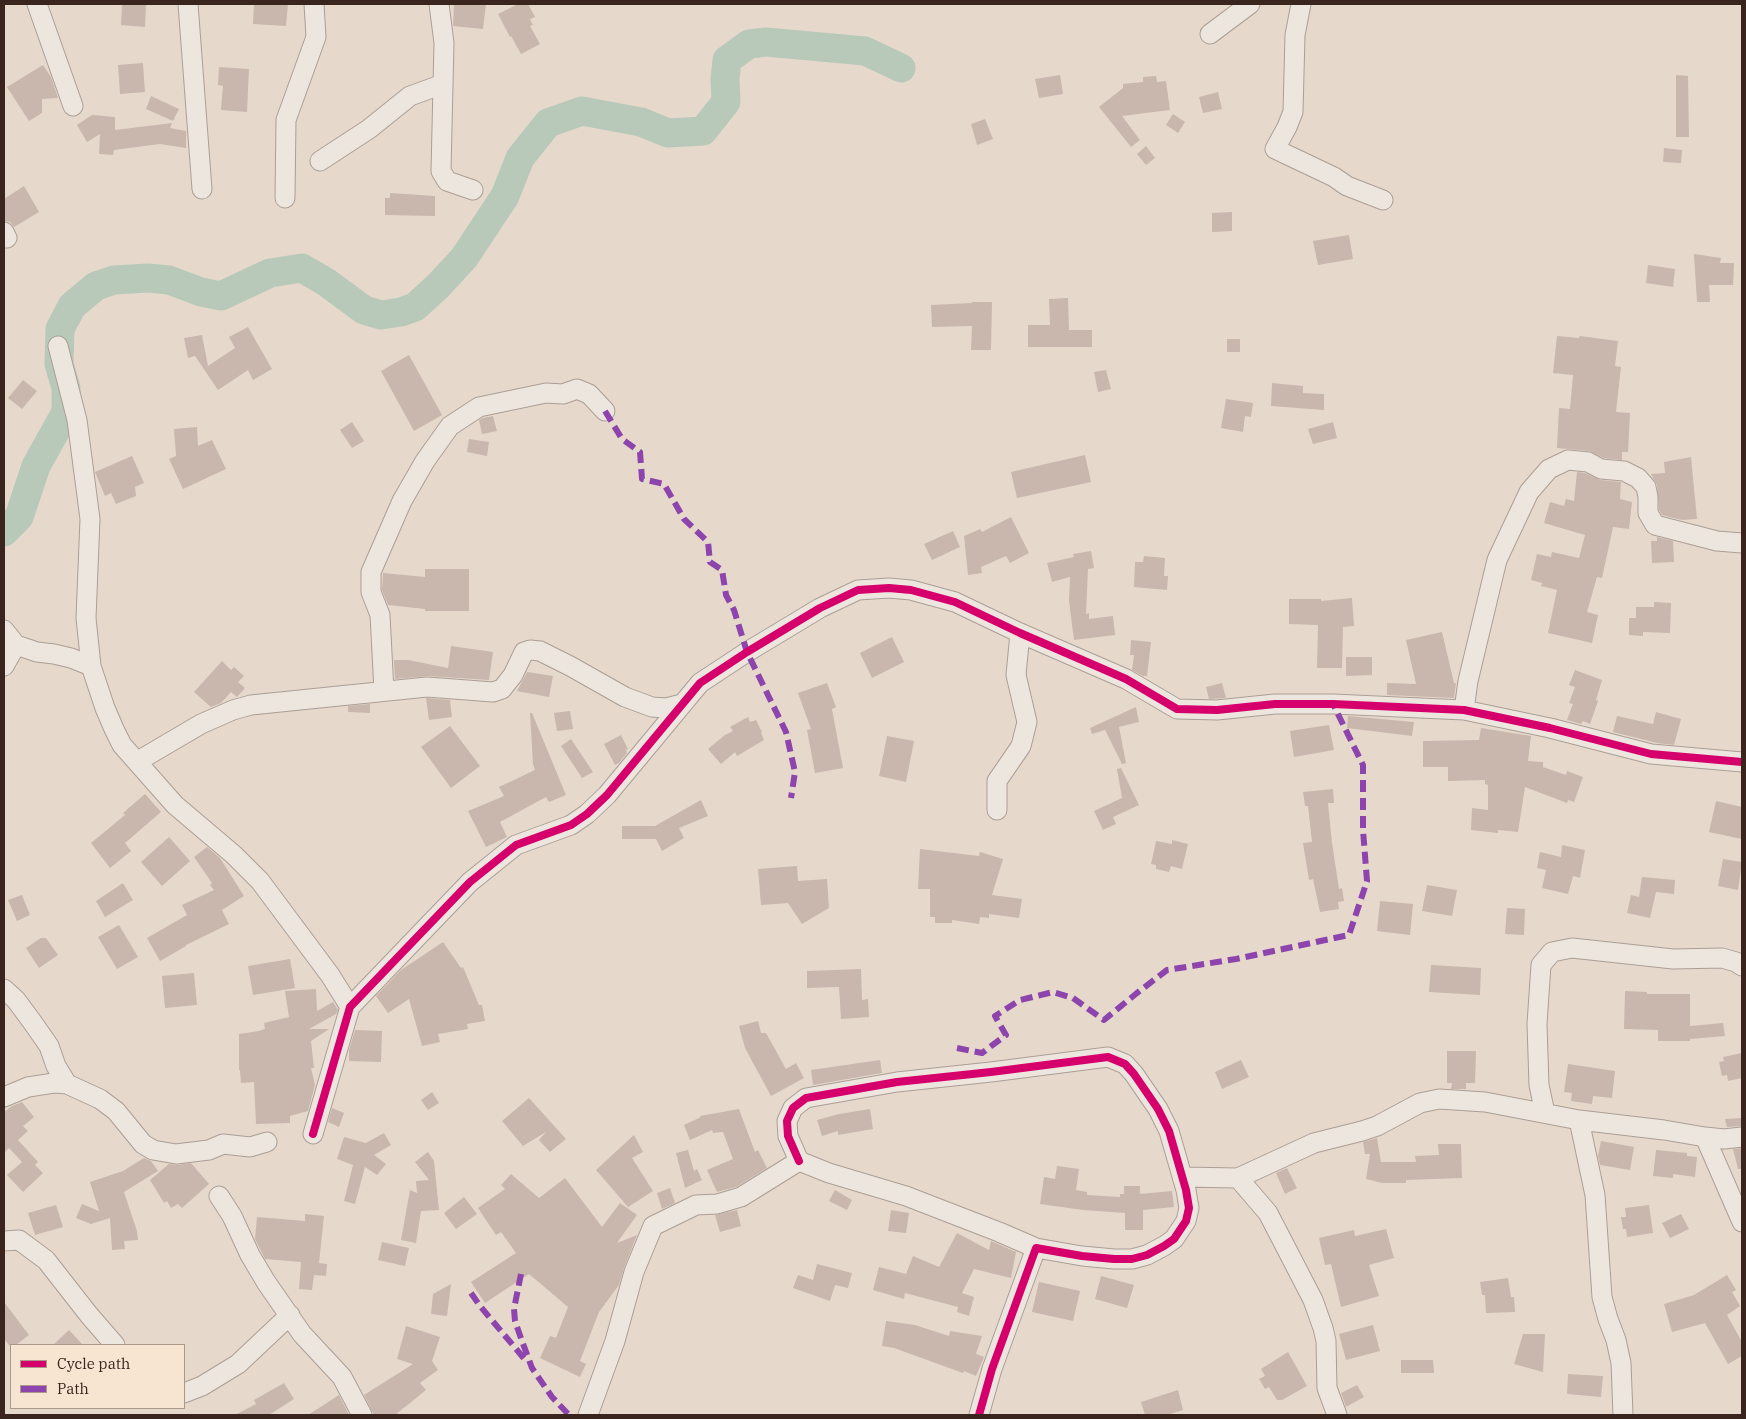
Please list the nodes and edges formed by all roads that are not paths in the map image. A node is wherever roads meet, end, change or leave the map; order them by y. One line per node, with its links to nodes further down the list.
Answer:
1 (37, 4): 9 (street)
2 (188, 4): 11 (street)
3 (314, 4): 13 (street)
4 (439, 4): 8 (street)
5 (1250, 4): 7 (street)
6 (1301, 4): 14 (street)
7 (1210, 34)
8 (443, 84): 10 (street); 12 (street)
9 (73, 106)
10 (320, 161)
11 (202, 189)
12 (473, 190)
13 (285, 198)
14 (1383, 200)
15 (58, 346): 22 (street)
16 (605, 411): 23 (street)
17 (1742, 543): 25 (street)
18 (4, 630): 20 (street)
19 (1020, 633): 24 (street); 25 (street); 28 (street)
20 (16, 645): 21 (street); 22 (street)
21 (4, 666)
22 (91, 666): 26 (street)
23 (384, 691): 24 (street); 26 (street)
24 (682, 704): 31 (street)
25 (1464, 710): 27 (street)
26 (138, 762): 31 (street)
27 (1742, 762)
28 (997, 810)
29 (1742, 966): 34 (street)
30 (4, 988): 32 (street)
31 (350, 1007): 36 (street)
32 (67, 1084): 33 (street); 39 (street)
33 (4, 1097)
34 (1545, 1113): 35 (street); 42 (street)
35 (1579, 1120): 37 (street); 54 (street)
36 (313, 1134)
37 (1705, 1137): 38 (street); 44 (street)
38 (1742, 1137)
39 (267, 1142)
40 (799, 1160): 41 (street); 46 (street); 51 (street)
41 (1182, 1178): 42 (street); 46 (street)
42 (1238, 1178): 53 (street)
43 (219, 1196): 47 (street)
44 (1742, 1222)
45 (4, 1241): 48 (street)
46 (1036, 1248): 52 (street)
47 (290, 1315): 49 (street); 50 (street)
48 (114, 1344)
49 (185, 1393)
50 (362, 1415)
51 (588, 1415)
52 (979, 1415)
53 (1337, 1415)
54 (1623, 1415)

